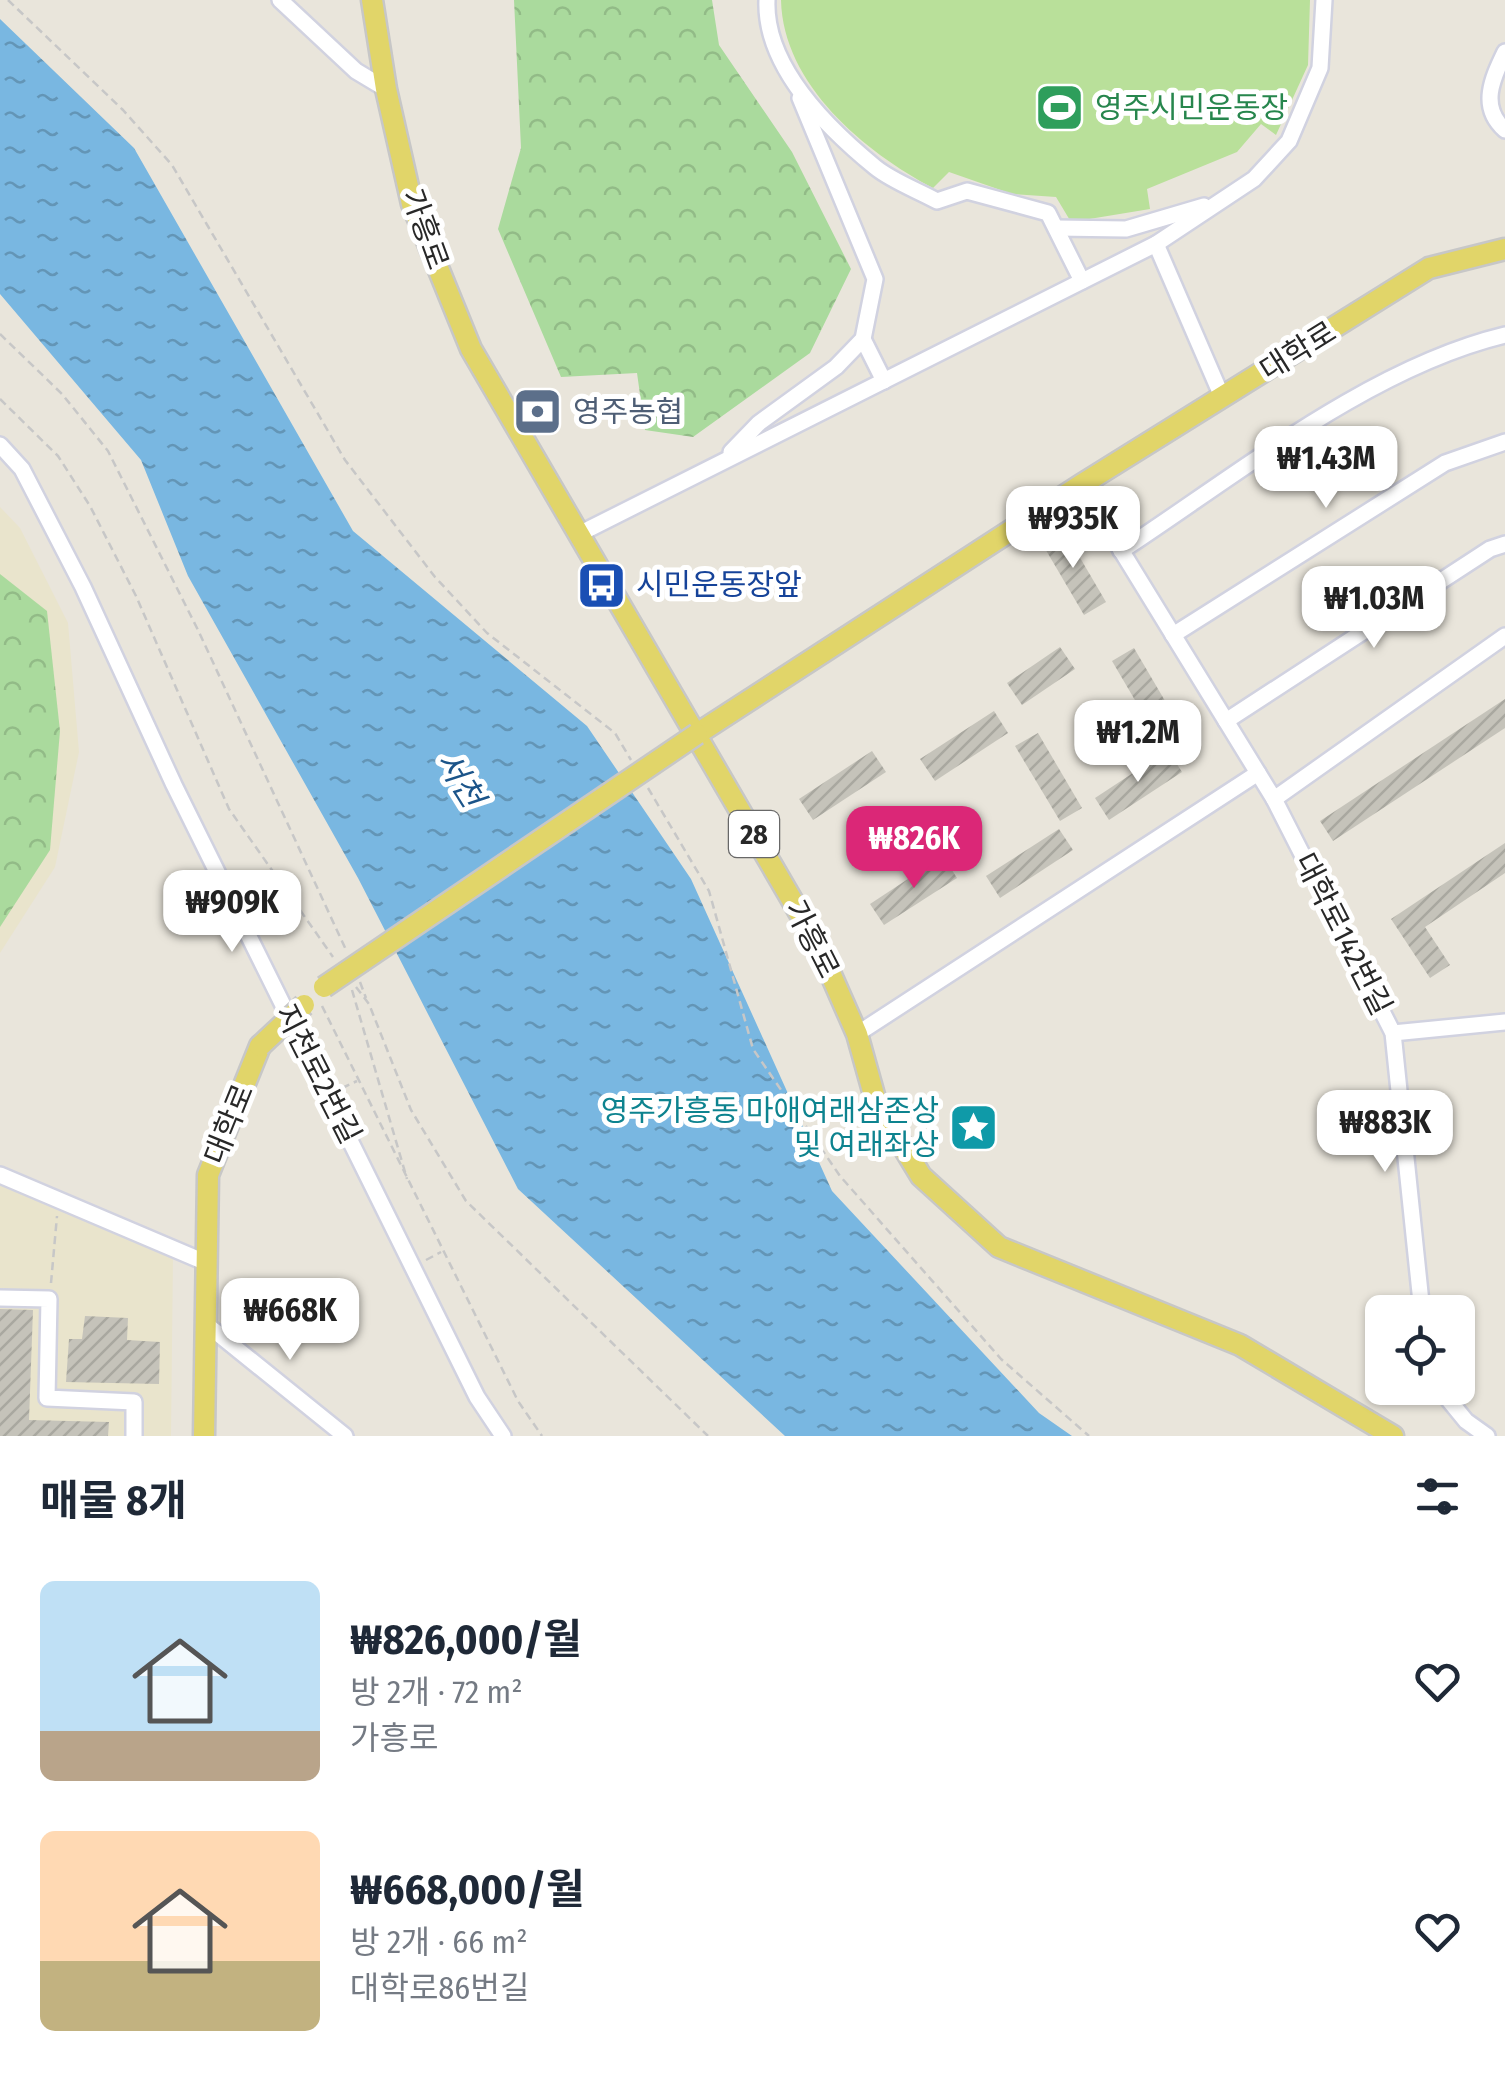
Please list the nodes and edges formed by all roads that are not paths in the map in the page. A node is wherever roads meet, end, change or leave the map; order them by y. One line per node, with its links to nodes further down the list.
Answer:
1 (280, 0): 7 (street)
2 (372, 0): 7 (main road, 가흥로 / 28)
3 (766, 0): 6 (street)
4 (1324, 0): 9 (street)
5 (1505, 52): 8 (street)
6 (792, 81): 10 (street); 15 (street)
7 (386, 89): 22 (main road, 가흥로 / 28)
8 (1505, 130)
9 (1219, 202): 10 (street); 11 (street)
10 (1056, 228): 13 (street)
11 (1156, 244): 13 (street); 17 (street)
12 (1505, 250): 17 (main road, 대학로)
13 (1082, 281): 16 (street)
14 (1505, 335): 24 (street)
15 (863, 339): 16 (street); 20 (street)
16 (884, 381): 20 (street)
17 (1223, 399): 21 (main road, 대학로)
18 (1505, 442): 25 (street)
19 (0, 444): 43 (street, 지천로2번길)
20 (719, 464): 22 (street)
21 (1080, 485): 24 (street, 대학로142번길); 28 (main road, 대학로)
22 (579, 534): 28 (main road, 가흥로 / 28)
23 (1505, 544): 27 (street)
24 (1121, 551): 25 (street, 대학로142번길)
25 (1173, 635): 27 (street, 대학로142번길)
26 (1505, 636): 30 (street)
27 (1226, 721): 29 (street, 대학로142번길)
28 (697, 734): 33 (main road, 가흥로 / 28); 35 (main road, 대학로, bridge)
29 (1258, 773): 30 (street, 대학로142번길); 33 (street)
30 (1274, 798): 32 (street, 대학로142번길)
31 (1505, 1022): 32 (street)
32 (1393, 1032): 36 (street, 대학로142번길)
33 (856, 1034): 44 (main road, 가흥로 / 28)
34 (0, 1174): 35 (street)
35 (207, 1263): 38 (main road, 대학로)
36 (1420, 1295)
37 (0, 1298): 40 (street)
38 (206, 1324): 41 (main road, 대학로); 42 (street)
39 (1452, 1405): 45 (street)
40 (134, 1436)
41 (204, 1436)
42 (345, 1436)
43 (503, 1436)
44 (1394, 1436)
45 (1488, 1436)

